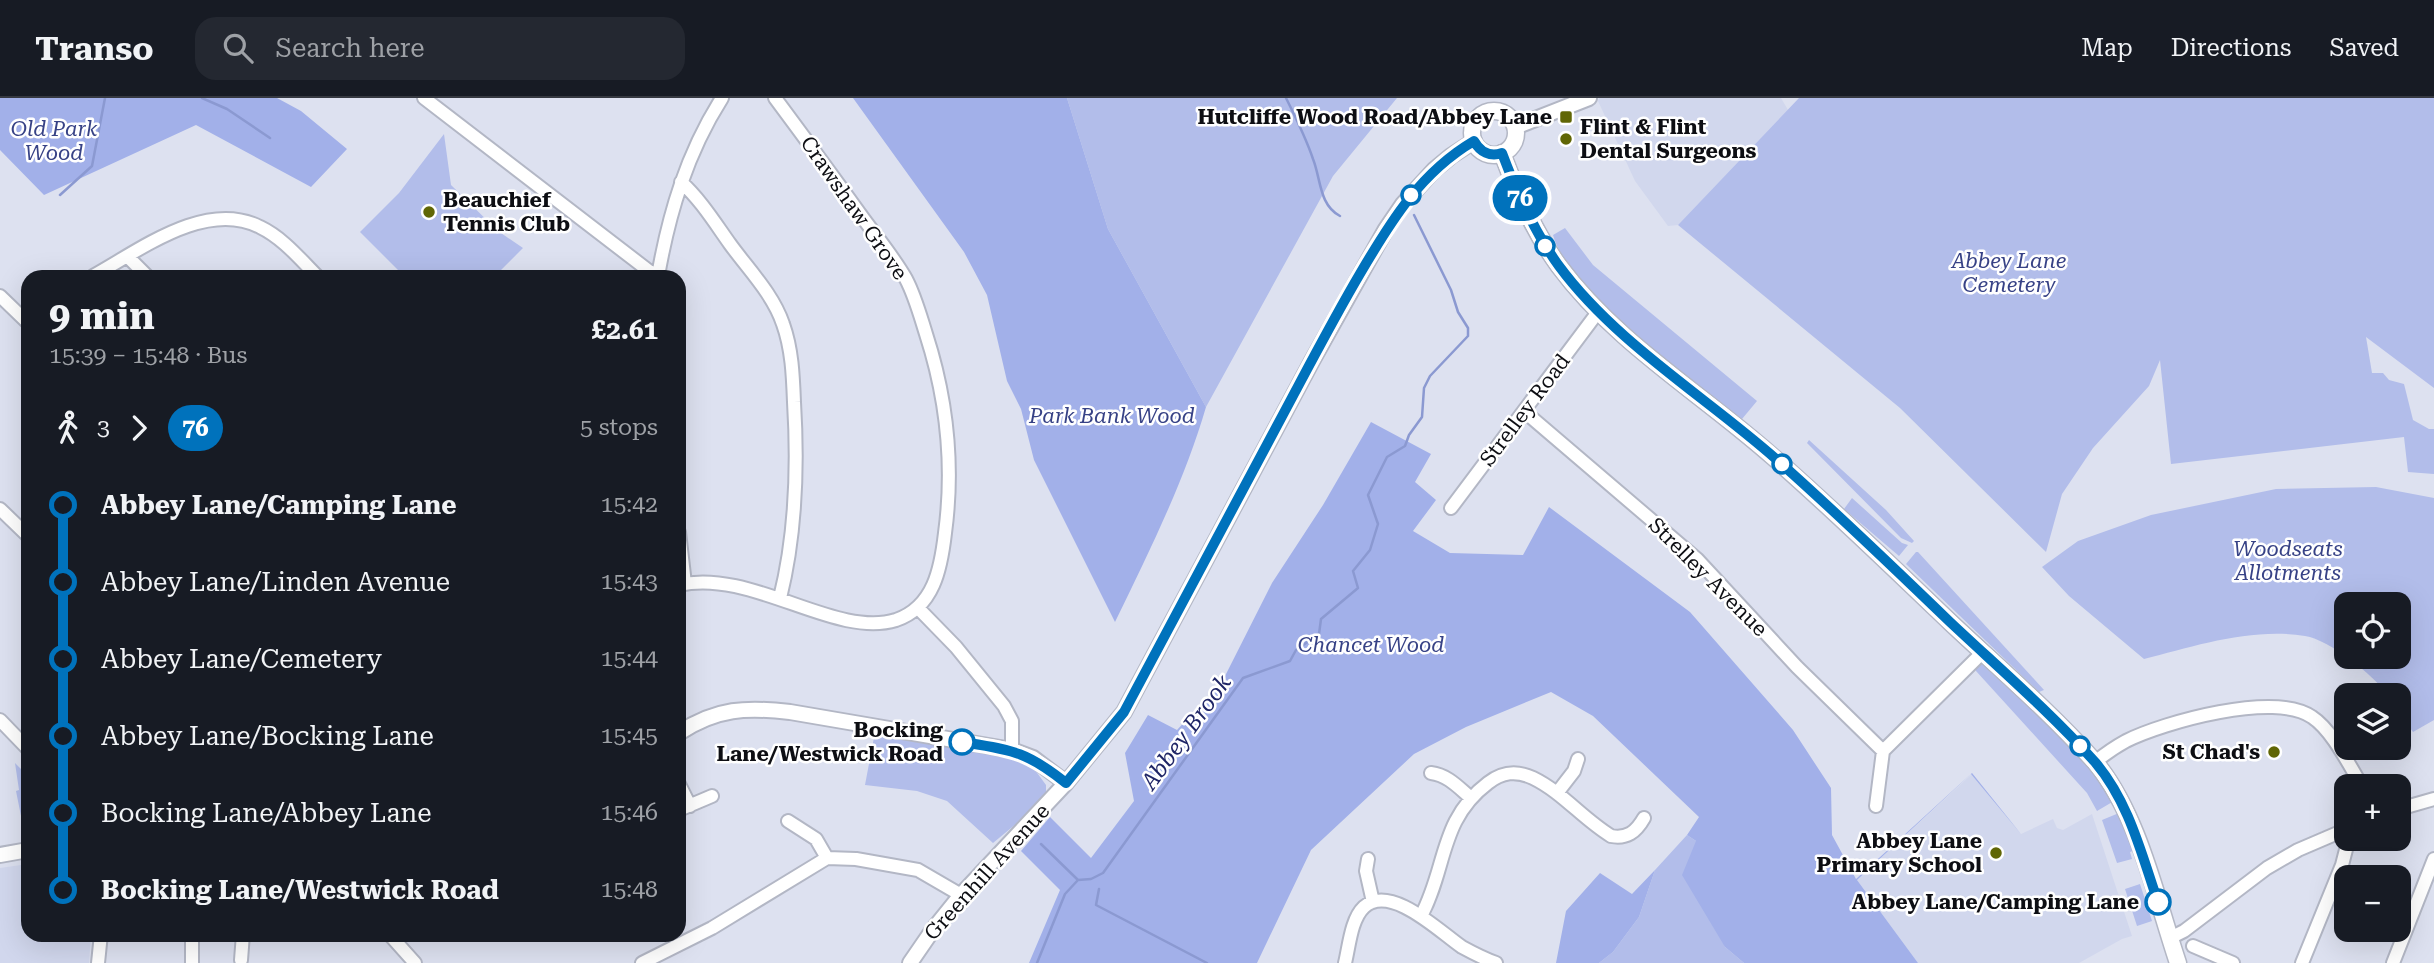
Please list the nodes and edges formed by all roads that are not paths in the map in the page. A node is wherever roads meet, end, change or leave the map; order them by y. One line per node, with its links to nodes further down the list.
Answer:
1 (424, 98): 14 (street)
2 (722, 98): 9 (street)
3 (775, 98): 25 (street, Crawshaw Grove)
4 (1589, 98): 6 (street)
5 (1482, 106): 6 (main road); 7 (main road)
6 (1515, 127): 8 (main road)
7 (1474, 141): 8 (main road); 36 (street, Greenhill Avenue)
8 (1502, 153): 17 (main road)
9 (681, 182): 15 (street); 24 (street)
10 (128, 257): 11 (street); 12 (street); 13 (street)
11 (104, 270)
12 (141, 270)
13 (311, 270)
14 (649, 270)
15 (659, 270)
16 (0, 296): 18 (street)
17 (1598, 312): 19 (street, Strelley Road); 26 (main road)
18 (21, 314)
19 (1525, 412): 20 (street, Strelley Road); 31 (street, Strelley Avenue)
20 (1451, 508)
21 (0, 509): 22 (street)
22 (21, 529)
23 (686, 584): 24 (street)
24 (780, 598): 25 (street)
25 (918, 608): 30 (street)
26 (1983, 652): 31 (street); 33 (main road)
27 (0, 720): 29 (street)
28 (686, 728): 30 (street)
29 (21, 742)
30 (1012, 750): 36 (street)
31 (1883, 751): 41 (street)
32 (1578, 759): 37 (street)
33 (2095, 762): 35 (street); 56 (main road)
34 (1432, 774): 39 (street)
35 (2354, 774)
36 (1066, 783): 53 (street, Greenhill Avenue)
37 (1557, 793): 39 (street); 44 (street)
38 (712, 796): 43 (street)
39 (1471, 798): 55 (street)
40 (2434, 799): 42 (street)
41 (1876, 806)
42 (2411, 806)
43 (686, 807)
44 (1644, 818)
45 (788, 821): 50 (street)
46 (2334, 835): 56 (street)
47 (21, 851): 49 (street)
48 (2346, 851): 74 (street)
49 (0, 855)
50 (827, 858): 53 (street); 62 (street)
51 (1368, 859): 54 (street)
52 (2434, 859): 75 (street)
53 (961, 895): 69 (street, Greenhill Avenue)
54 (1373, 902): 55 (street); 70 (street)
55 (1421, 916): 71 (street)
56 (2170, 938): 72 (main road)
57 (100, 942): 65 (street)
58 (192, 942): 66 (street)
59 (242, 942): 64 (street)
60 (397, 942): 67 (street)
61 (685, 942): 68 (street)
62 (686, 942)
63 (2193, 946): 73 (street)
64 (241, 960)
65 (98, 963)
66 (192, 963)
67 (415, 963)
68 (642, 963)
69 (910, 963)
70 (1345, 963)
71 (1496, 963)
72 (2178, 963)
73 (2233, 963)
74 (2302, 963)
75 (2393, 963)

